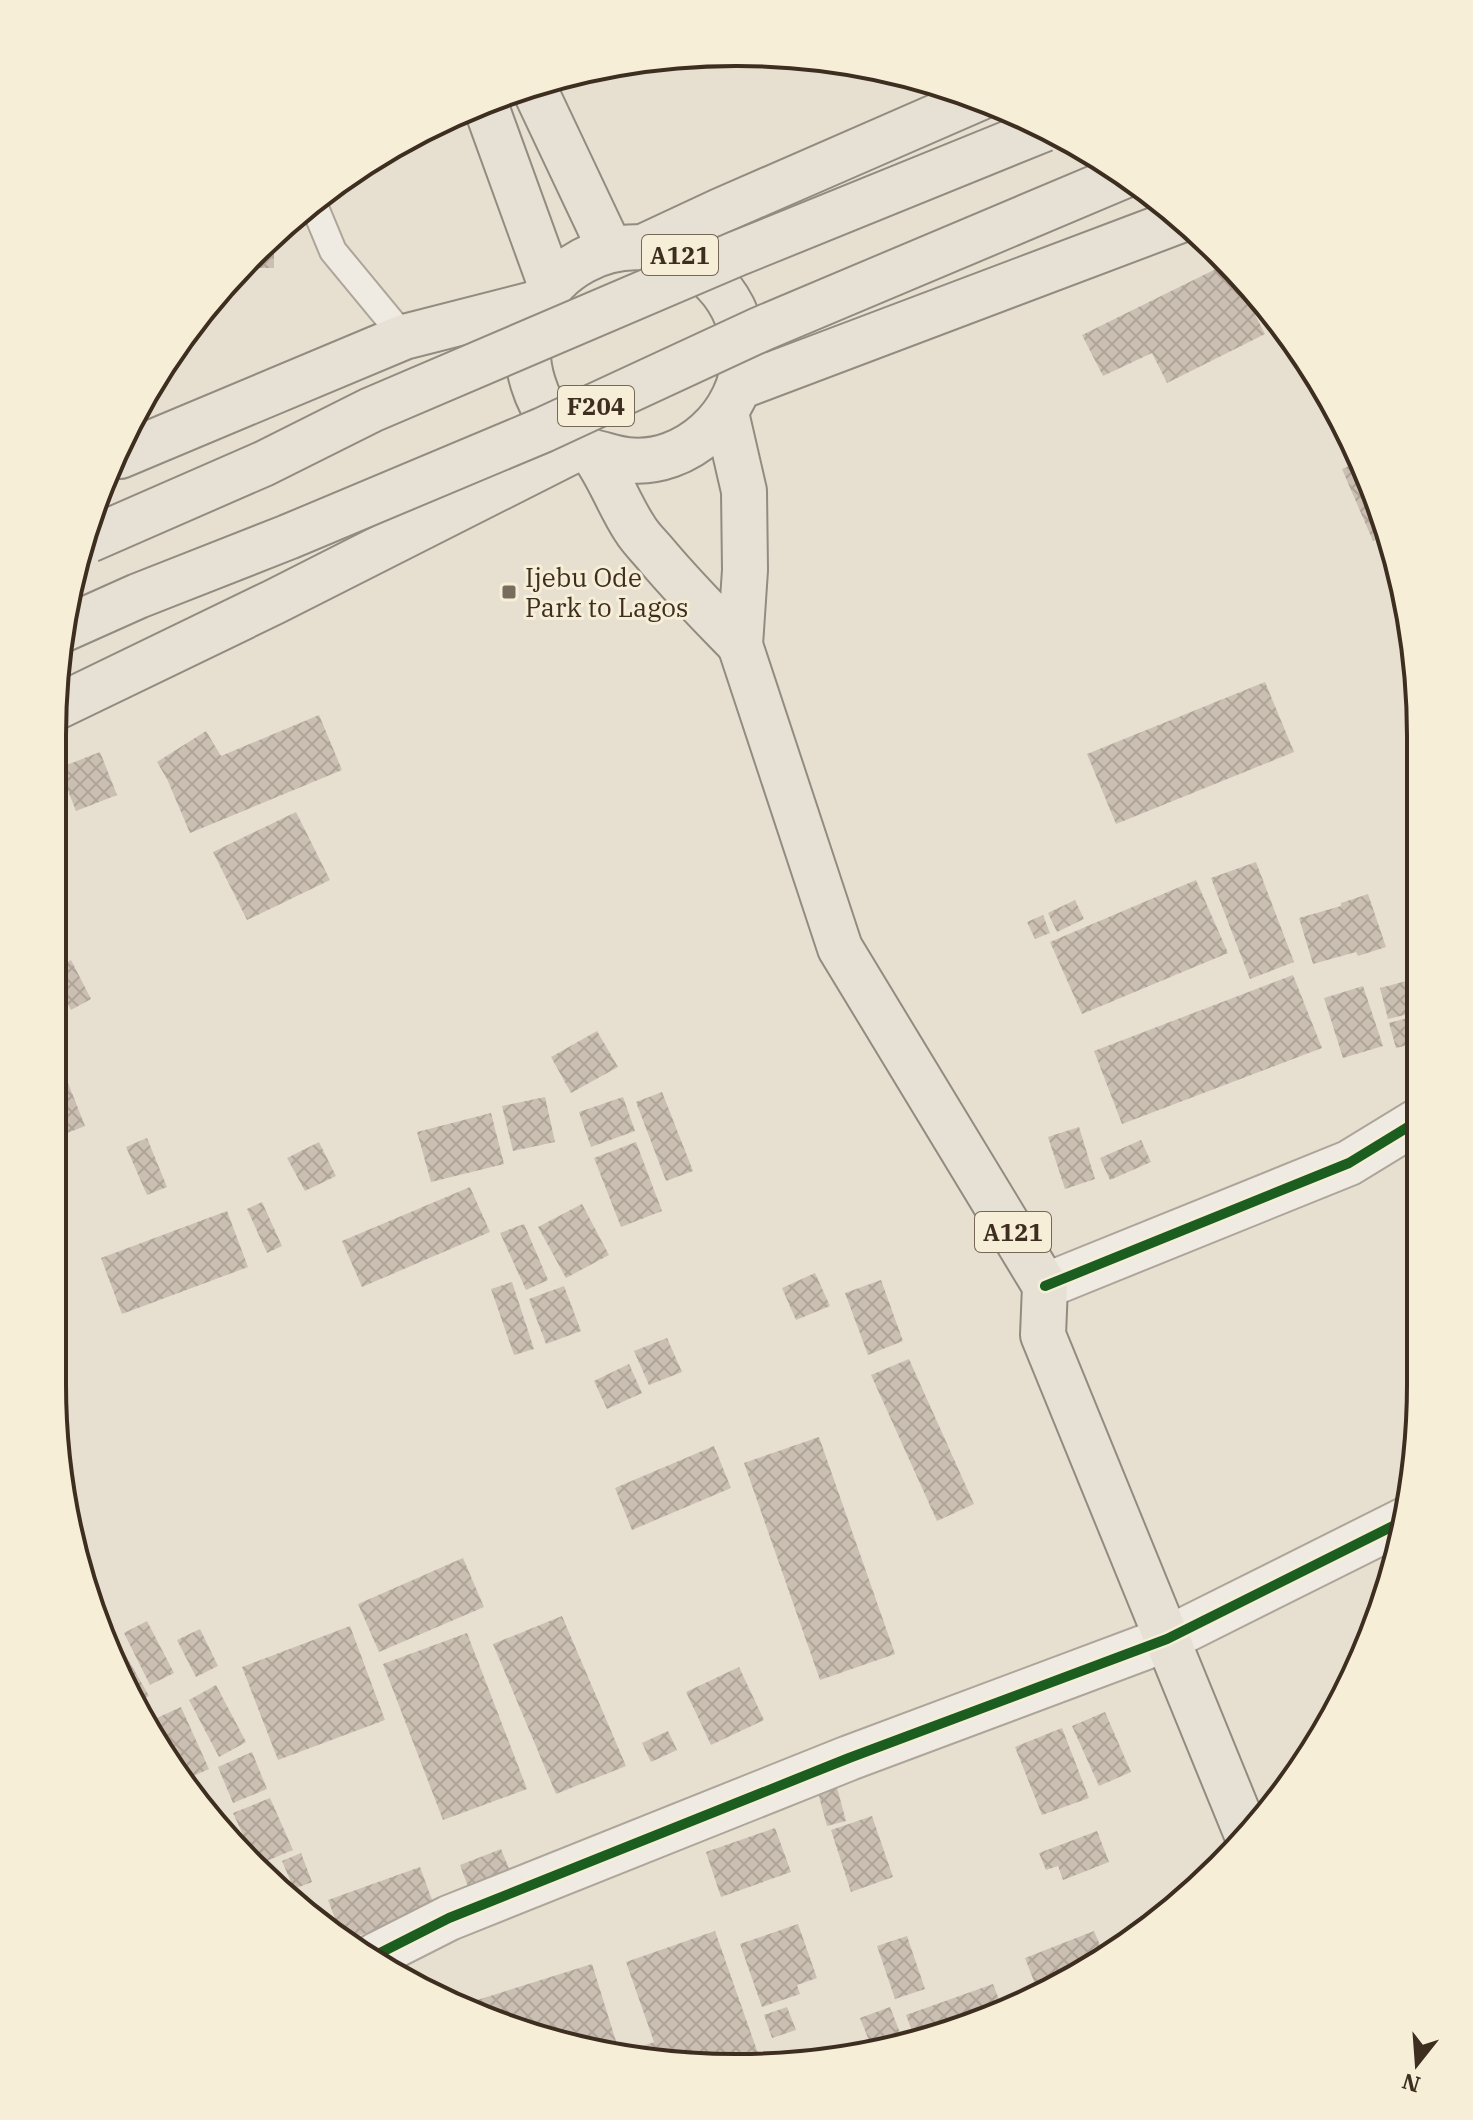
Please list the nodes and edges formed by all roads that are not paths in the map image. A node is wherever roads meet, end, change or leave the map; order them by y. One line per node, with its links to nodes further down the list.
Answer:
1 (539, 96): 8 (main road, A121)
2 (962, 106): 8 (main road)
3 (488, 114): 9 (main road)
4 (1031, 134): 14 (main road, bridge)
5 (1112, 181): 15 (main road, F204, bridge)
6 (317, 213): 10 (lane)
7 (1170, 225): 11 (main road)
8 (627, 248): 9 (main road, A121); 11 (main road, A121)
9 (546, 294): 10 (main road); 12 (main road, A121)
10 (404, 337): 13 (main road)
11 (732, 400): 12 (main road, A121); 16 (main road, A121)
12 (587, 449): 16 (main road, A121); 17 (main road)
13 (130, 452)
14 (97, 536)
15 (76, 624)
16 (740, 645): 19 (main road, A121)
17 (67, 702)
18 (1407, 1128): 19 (street)
19 (1045, 1286): 21 (main road, A121)
20 (1391, 1527): 21 (street)
21 (1167, 1639): 22 (main road, A121); 23 (street)
22 (1243, 1824)
23 (382, 1952)

